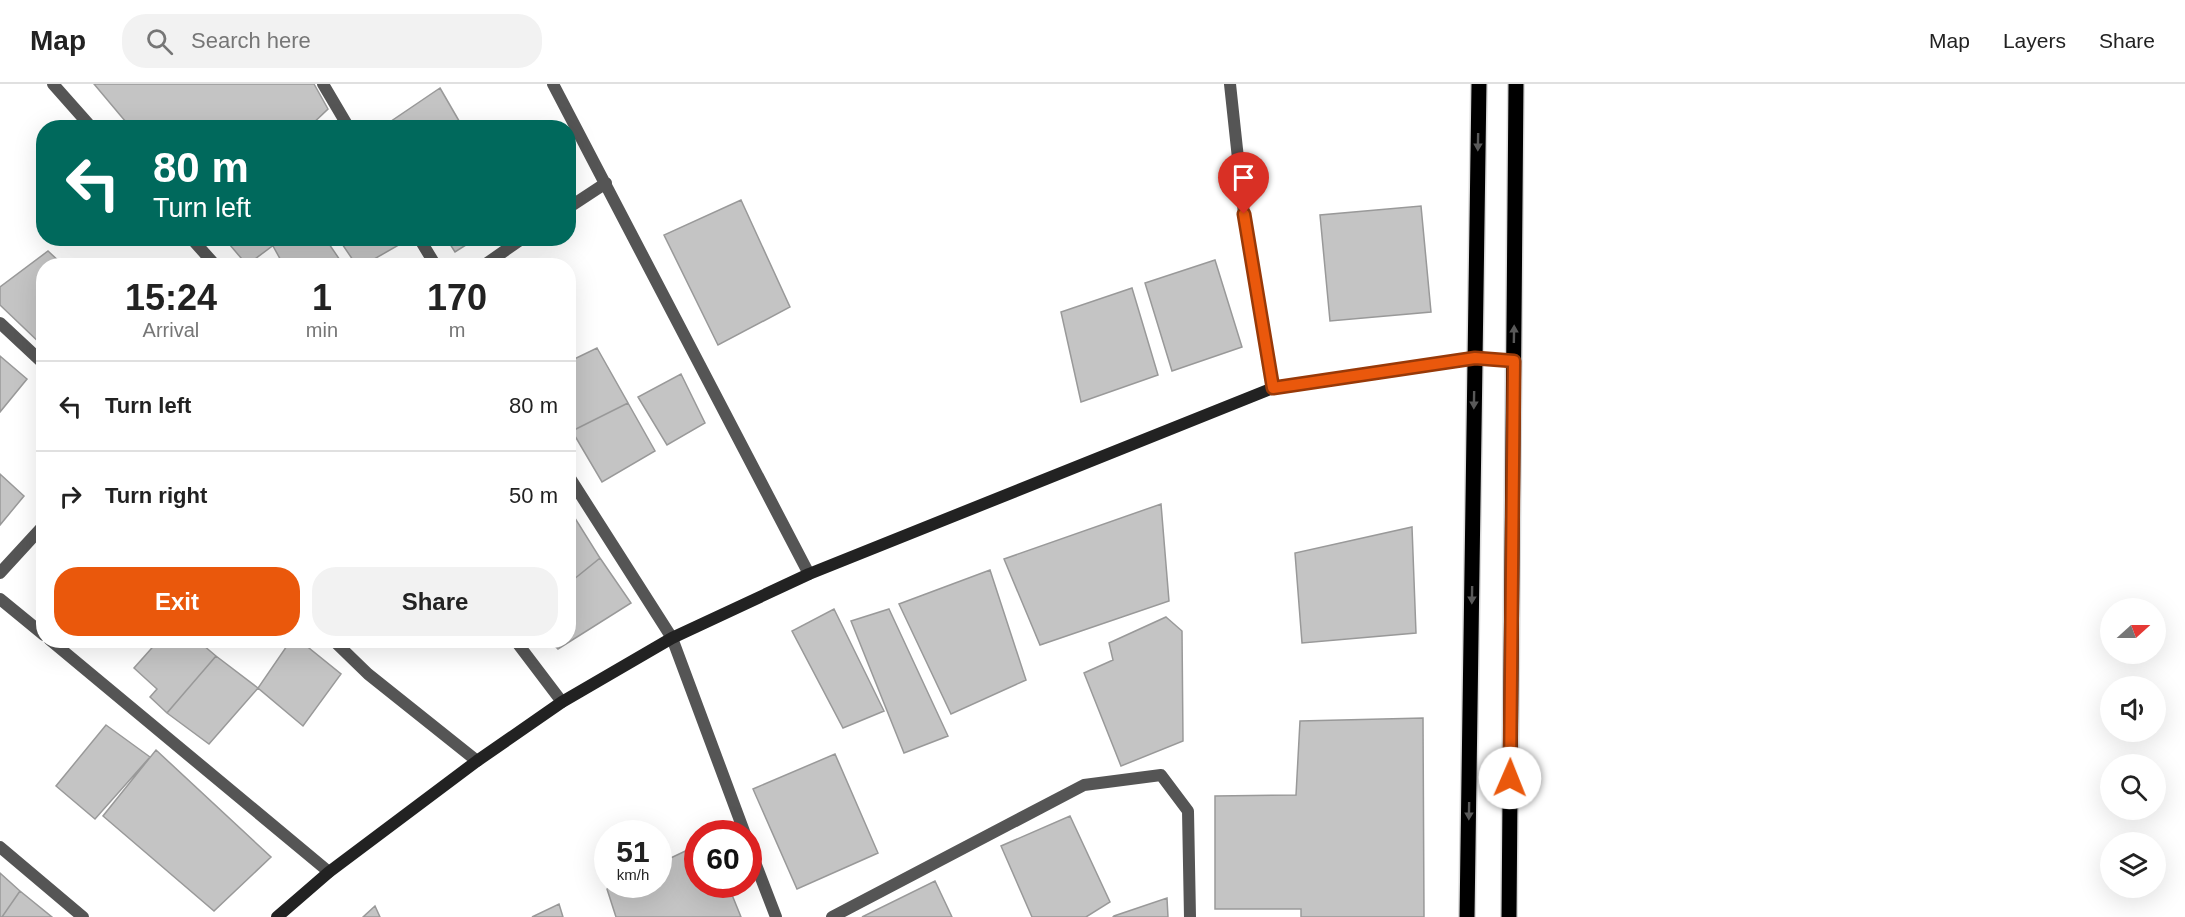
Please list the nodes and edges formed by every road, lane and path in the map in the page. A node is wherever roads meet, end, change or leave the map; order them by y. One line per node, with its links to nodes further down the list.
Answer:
1 (53, 84): 7 (street)
2 (323, 84): 8 (street)
3 (553, 84): 9 (street)
4 (1230, 84): 21 (street)
5 (1479, 84): 19 (main road, one-way to 19)
6 (1516, 84): 20 (main road, one-way to 6)
7 (85, 120)
8 (344, 120)
9 (572, 120)
10 (576, 127): 11 (street)
11 (606, 183): 12 (street); 25 (street)
12 (576, 203)
13 (198, 246): 15 (street)
14 (512, 246): 16 (street)
15 (209, 258)
16 (494, 258)
17 (0, 323): 18 (street)
18 (36, 357)
19 (1475, 358): 20 (main road); 21 (main road); 43 (main road, one-way to 43)
20 (1514, 361): 44 (main road)
21 (1273, 388): 25 (main road)
22 (576, 488): 28 (street)
23 (36, 534): 24 (street)
24 (0, 573)
25 (809, 574): 28 (main road)
26 (0, 599): 27 (street)
27 (36, 628)
28 (672, 638): 32 (main road); 34 (street)
29 (60, 648): 36 (street)
30 (341, 648): 33 (street)
31 (520, 648): 32 (street)
32 (562, 702): 33 (main road)
33 (477, 761): 36 (main road)
34 (740, 820)
35 (0, 847): 38 (street)
36 (328, 872): 39 (main road)
37 (762, 880): 40 (street)
38 (83, 917)
39 (277, 917)
40 (776, 917)
41 (832, 917): 42 (street)
42 (1190, 917)
43 (1467, 917)
44 (1509, 917)

